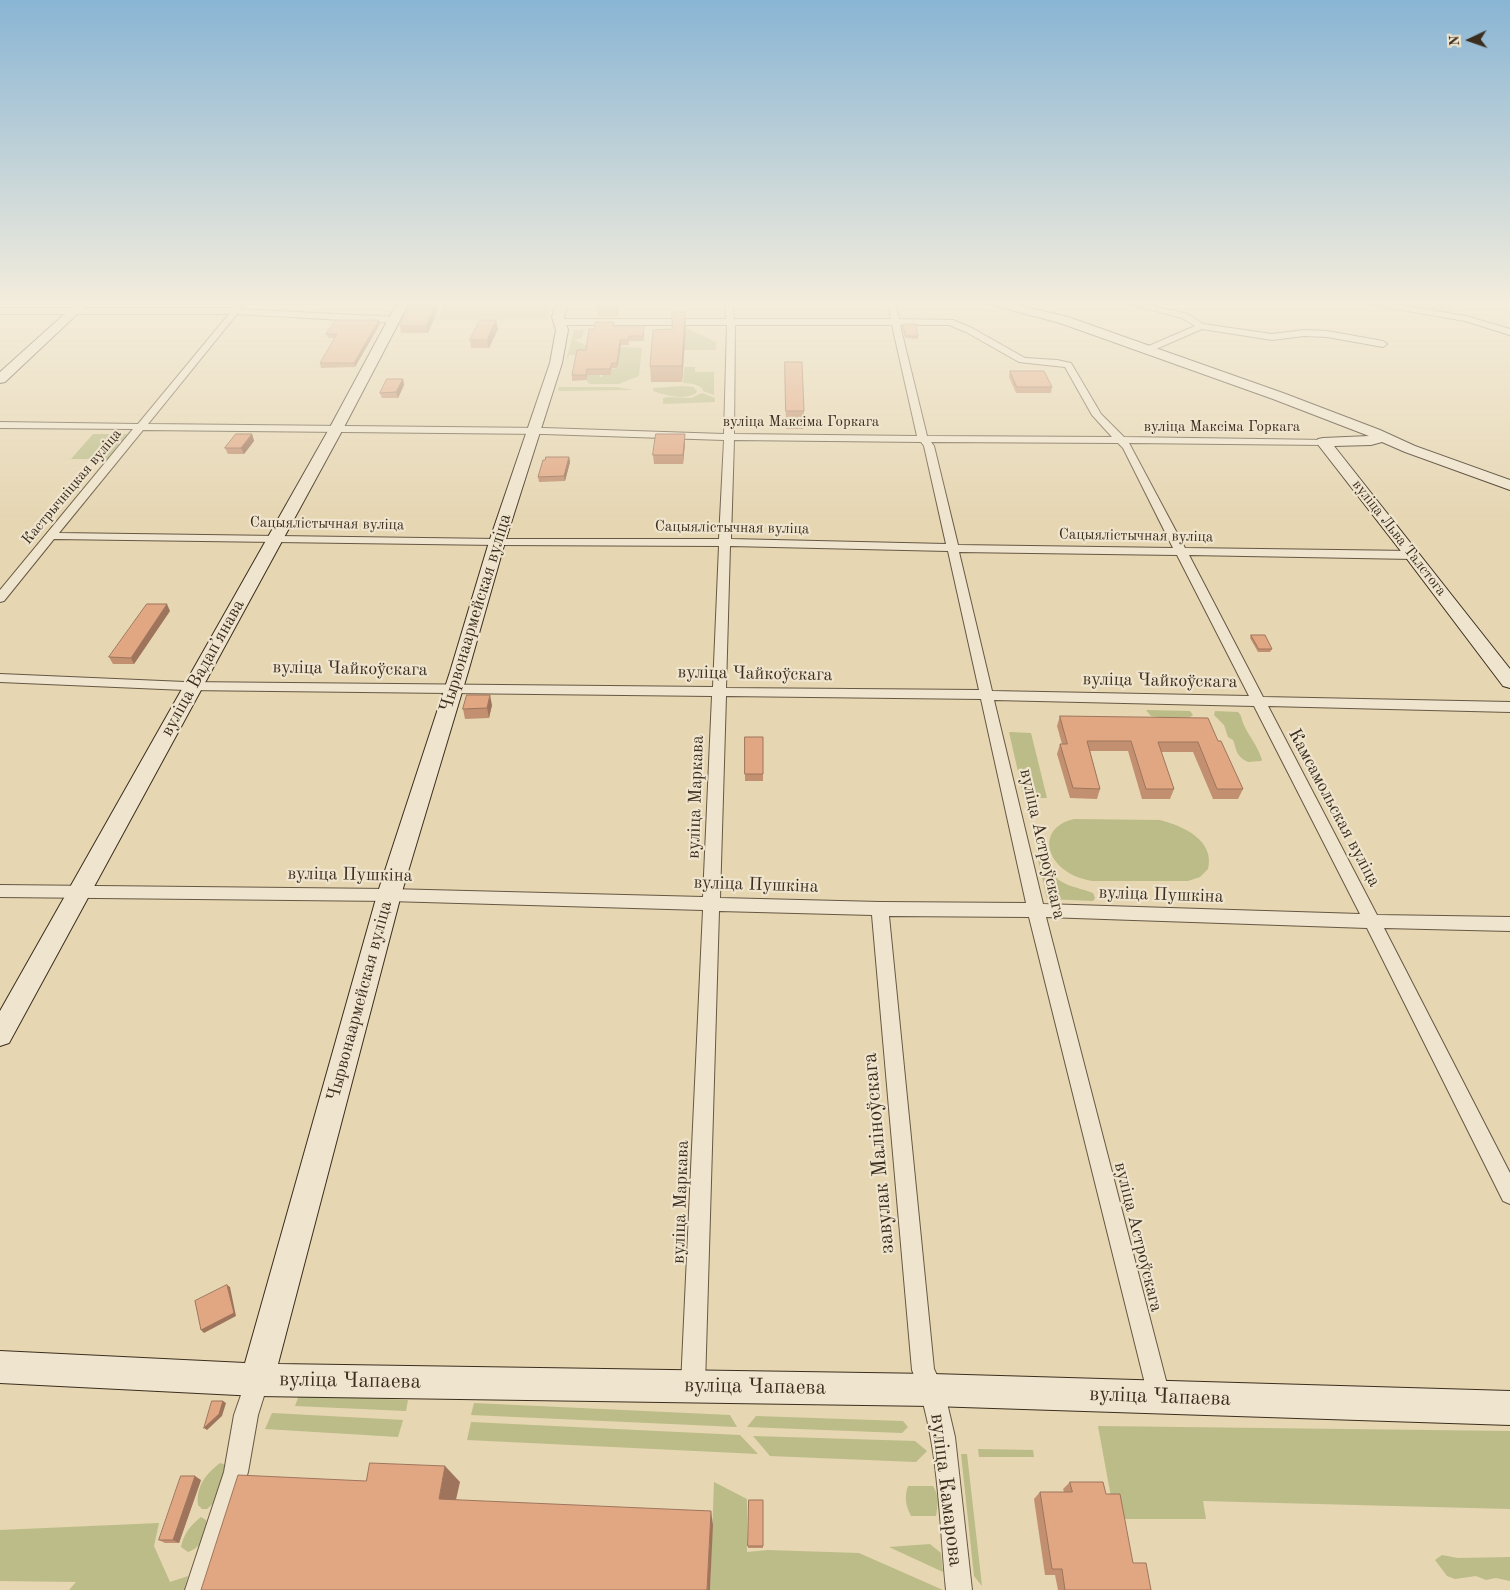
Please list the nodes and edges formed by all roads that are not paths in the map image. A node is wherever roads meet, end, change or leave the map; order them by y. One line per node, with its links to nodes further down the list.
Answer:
1 (184, 375): 9 (street, Кастрычніцкая вуліца)
2 (365, 375): 10 (main road, вуліца Вадапʼянава)
3 (552, 375): 11 (main road, Чырвонаармейская вуліца)
4 (730, 375): 13 (street, вуліца Маркава)
5 (906, 375): 14 (street, вуліца Астроўскага)
6 (1074, 375): 15 (street, вуліца Максіма Горкага)
7 (1216, 375): 12 (main road)
8 (0, 425): 9 (street, вуліца Максіма Горкага)
9 (142, 427): 10 (street, вуліца Максіма Горкага); 20 (street, Кастрычніцкая вуліца)
10 (336, 429): 11 (street, вуліца Максіма Горкага); 21 (main road, вуліца Вадапʼянава)
11 (534, 432): 13 (street, вуліца Максіма Горкага); 22 (main road, Чырвонаармейская вуліца)
12 (1375, 433): 17 (main road); 18 (main road)
13 (728, 437): 14 (street, вуліца Максіма Горкага); 23 (street, вуліца Маркава)
14 (924, 438): 15 (street, вуліца Максіма Горкага); 24 (street, вуліца Астроўскага)
15 (1121, 441): 16 (street, вуліца Максіма Горкага); 25 (street, Камсамольская вуліца)
16 (1323, 442): 17 (main road); 26 (main road, вуліца Льва Талстога)
17 (1363, 442): 18 (main road)
18 (1410, 449): 19 (main road)
19 (1510, 485)
20 (50, 536): 21 (street, Сацыялістычная вуліца); 27 (street, Кастрычніцкая вуліца)
21 (275, 538): 22 (street, Сацыялістычная вуліца); 30 (main road, вуліца Вадапʼянава)
22 (497, 542): 23 (street, Сацыялістычная вуліца); 31 (main road, Чырвонаармейская вуліца)
23 (725, 542): 24 (street, Сацыялістычная вуліца); 32 (street, вуліца Маркава)
24 (953, 548): 25 (street, Сацыялістычная вуліца); 33 (street, вуліца Астроўскага)
25 (1181, 552): 26 (street, Сацыялістычная вуліца); 34 (street, Камсамольская вуліца)
26 (1413, 555): 29 (main road, вуліца Льва Талстога)
27 (0, 598)
28 (0, 678): 30 (street, вуліца Чайкоўскага)
29 (1510, 682)
30 (194, 686): 31 (street, вуліца Чайкоўскага); 37 (main road, вуліца Вадапʼянава)
31 (453, 689): 32 (street, вуліца Чайкоўскага); 38 (main road, Чырвонаармейская вуліца)
32 (720, 692): 33 (street, вуліца Чайкоўскага); 39 (street, вуліца Маркава)
33 (988, 695): 34 (street, вуліца Чайкоўскага); 41 (street, вуліца Астроўскага)
34 (1257, 702): 35 (street, вуліца Чайкоўскага); 42 (street, Камсамольская вуліца)
35 (1510, 707)
36 (0, 891): 37 (street, вуліца Пушкіна)
37 (79, 892): 38 (street, вуліца Пушкіна); 44 (main road, вуліца Вадапʼянава)
38 (389, 895): 39 (street, вуліца Пушкіна); 47 (main road, Чырвонаармейская вуліца)
39 (712, 904): 40 (street, вуліца Пушкіна); 48 (street, вуліца Маркава)
40 (880, 909): 41 (street, вуліца Пушкіна); 49 (street, завулак Маліноўскага)
41 (1036, 910): 42 (street, вуліца Пушкіна); 50 (street, вуліца Астроўскага)
42 (1372, 921): 43 (street, вуліца Пушкіна); 45 (street, Камсамольская вуліца)
43 (1510, 924)
44 (0, 1035)
45 (1510, 1194)
46 (0, 1367): 47 (main road, вуліца Чапаева)
47 (257, 1380): 48 (main road, вуліца Чапаева); 52 (street, Чырвонаармейская вуліца)
48 (694, 1385): 49 (main road, вуліца Чапаева)
49 (932, 1390): 50 (main road, вуліца Чапаева); 53 (street, вуліца Камарова)
50 (1158, 1396): 51 (main road, вуліца Чапаева)
51 (1510, 1408)
52 (198, 1590)
53 (958, 1590)

